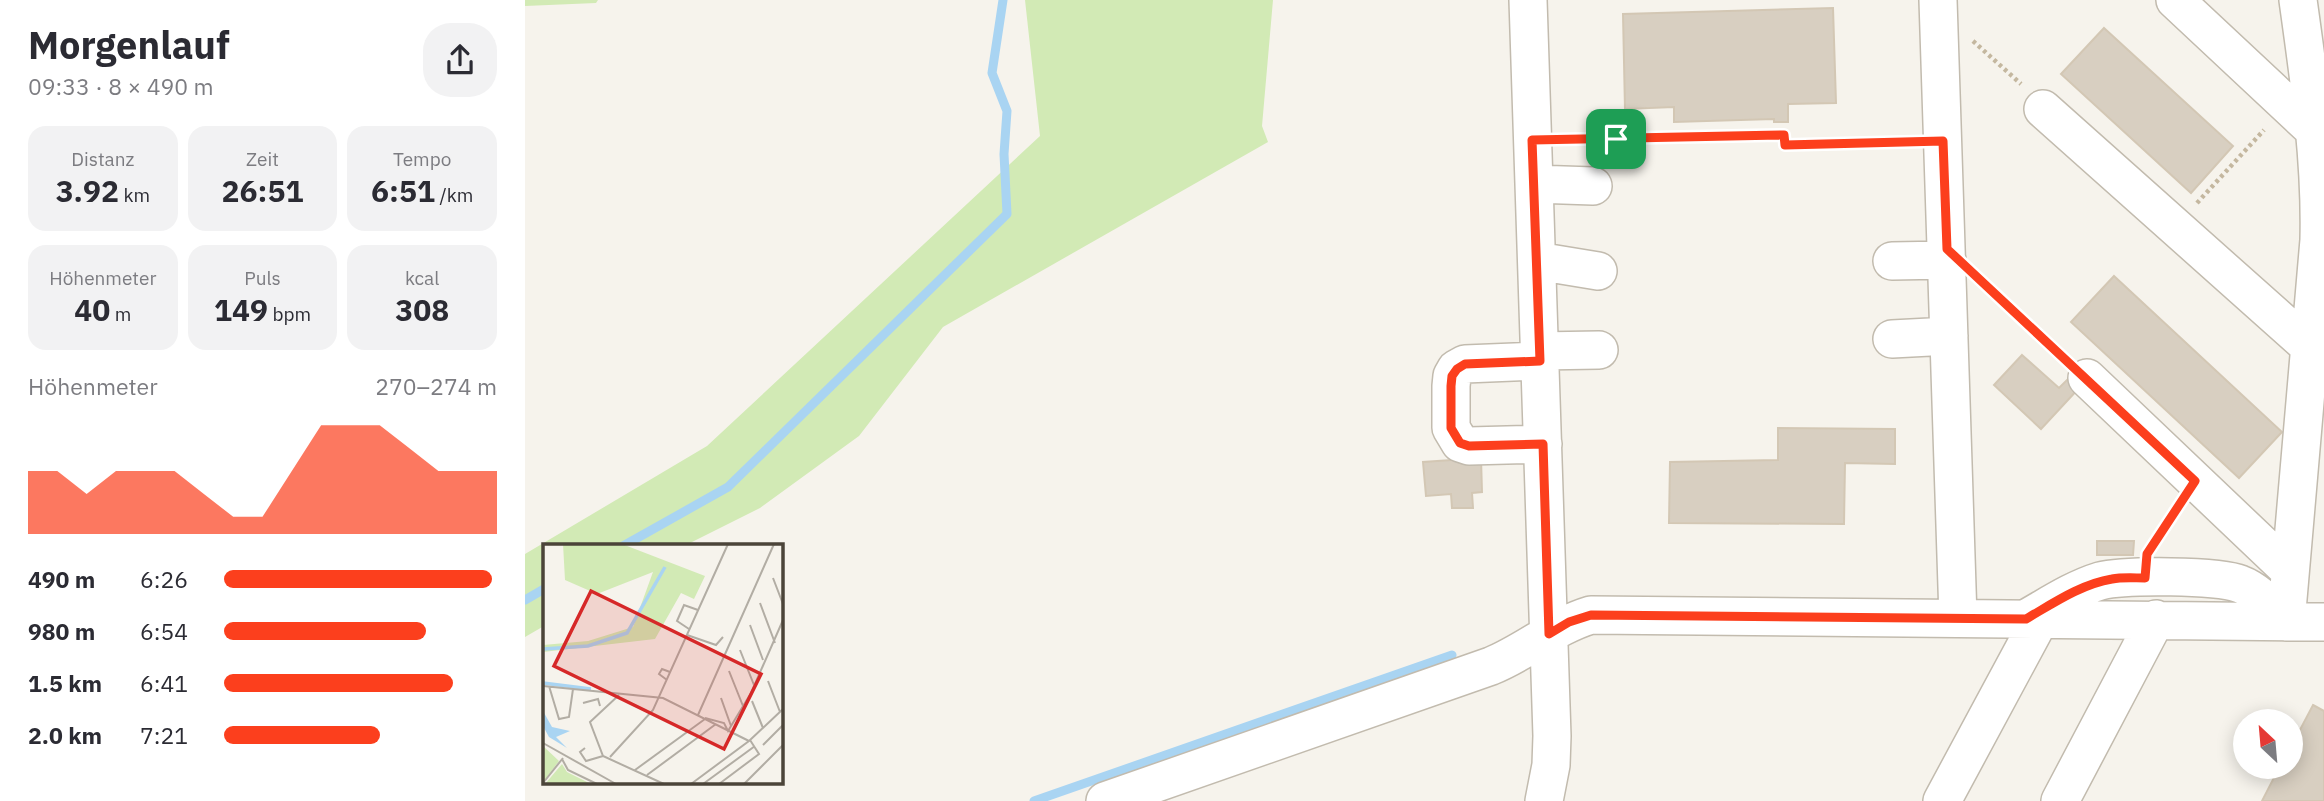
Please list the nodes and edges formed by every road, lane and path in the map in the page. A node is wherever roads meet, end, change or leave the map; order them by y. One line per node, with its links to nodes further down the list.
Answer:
1 (1528, 0): 8 (lane)
2 (2175, 0): 5 (lane)
3 (2298, 0): 7 (lane)
4 (1938, 5): 6 (path); 9 (lane)
5 (2287, 105): 7 (lane); 12 (path)
6 (2043, 109): 12 (lane)
7 (2313, 130): 19 (lane)
8 (1532, 140): 9 (path); 10 (lane)
9 (1943, 141): 13 (lane)
10 (1534, 184): 11 (lane); 14 (lane)
11 (1593, 186)
12 (2175, 227): 19 (lane)
13 (1947, 255): 15 (lane); 17 (lane); 22 (path)
14 (1537, 261): 16 (lane); 21 (lane)
15 (1892, 261)
16 (1598, 271)
17 (1949, 336): 18 (lane); 27 (lane)
18 (1892, 339)
19 (2310, 347): 25 (lane)
20 (1599, 350): 21 (lane)
21 (1540, 356): 23 (lane); 23 (lane)
22 (2087, 378): 24 (lane)
23 (1543, 444): 32 (lane)
24 (2195, 481): 25 (lane); 26 (path)
25 (2290, 571): 30 (lane)
26 (2145, 578): 28 (lane); 30 (lane)
27 (1958, 618): 28 (lane); 32 (lane)
28 (2033, 619): 29 (lane); 36 (lane)
29 (2156, 619): 30 (lane); 37 (lane)
30 (2286, 622): 31 (lane)
31 (2324, 622)
32 (1549, 634): 33 (lane); 35 (lane)
33 (1192, 785): 34 (lane)
34 (1105, 801)
35 (1544, 801)
36 (1942, 801)
37 (2060, 801)

